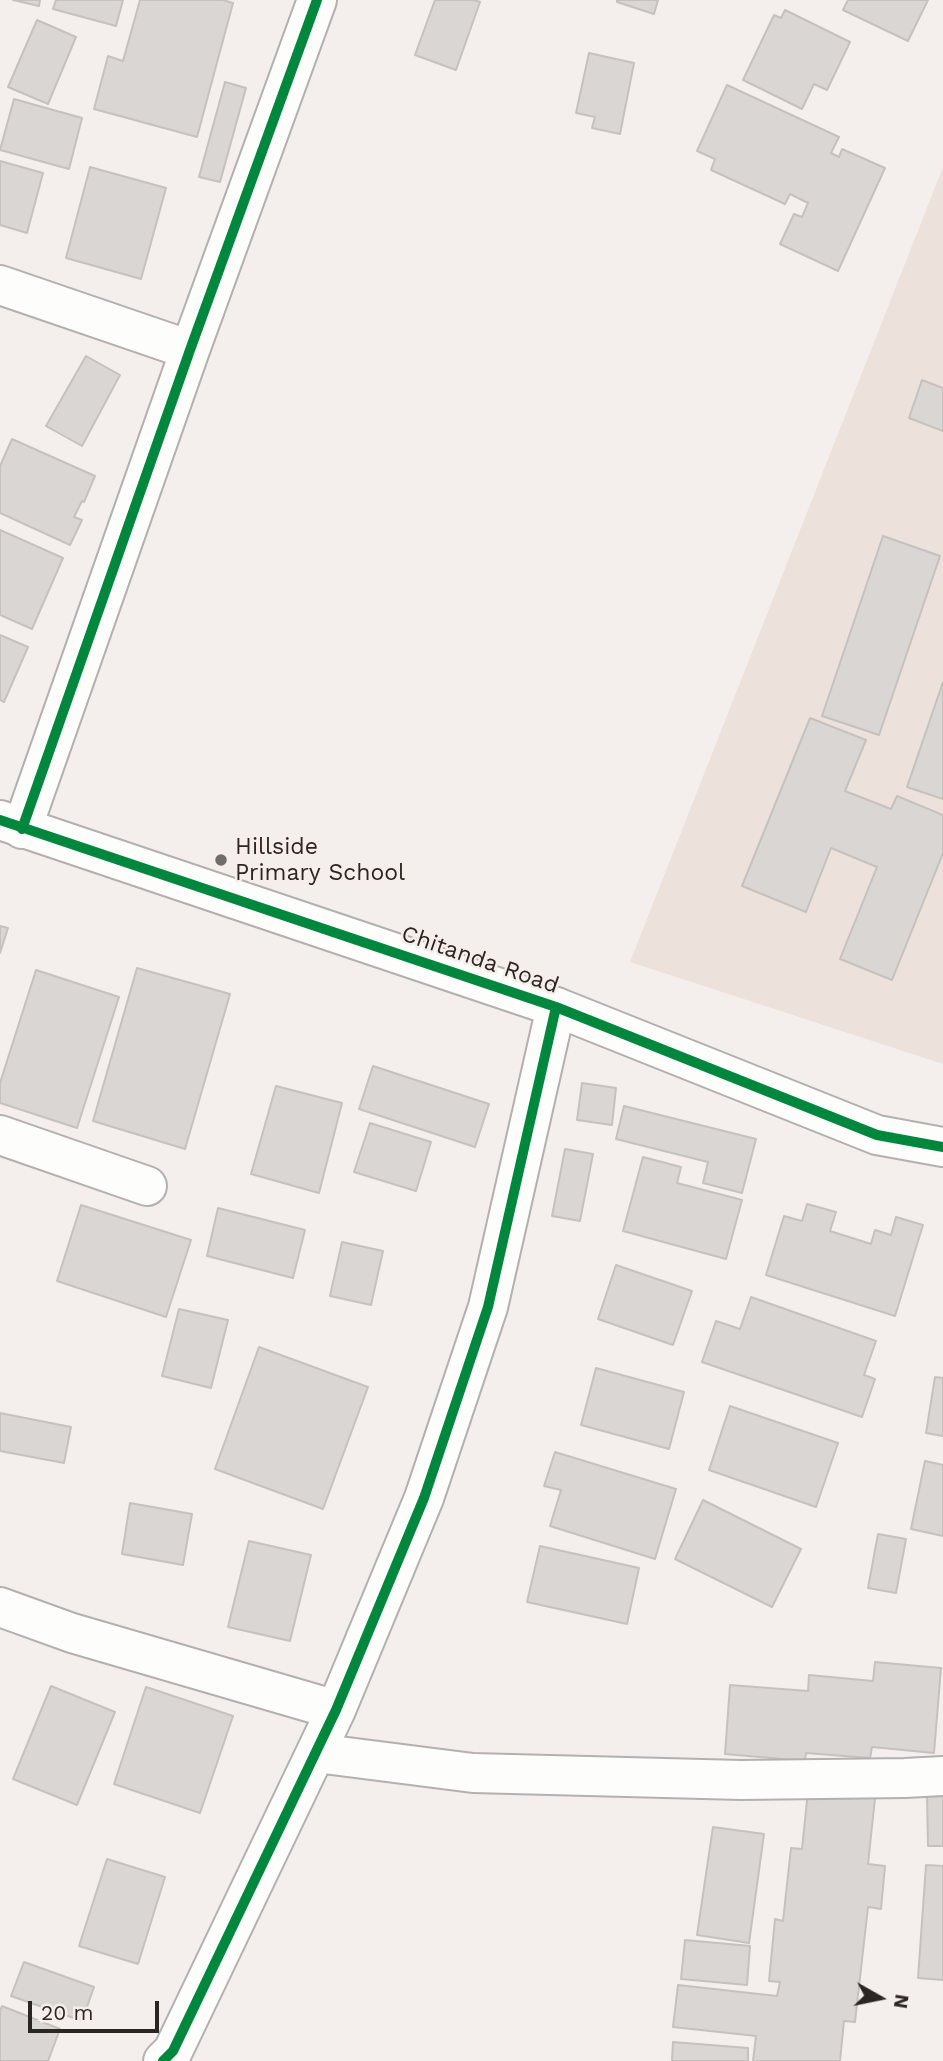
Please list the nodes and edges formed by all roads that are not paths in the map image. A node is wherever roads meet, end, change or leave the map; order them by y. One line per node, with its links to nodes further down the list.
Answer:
1 (317, 0): 3 (street)
2 (0, 285): 3 (street)
3 (190, 350): 4 (street)
4 (11, 825): 5 (street, Chitanda Road)
5 (556, 1007): 7 (street, Chitanda Road); 10 (street)
6 (0, 1135): 8 (street)
7 (943, 1147)
8 (147, 1186)
9 (0, 1607): 10 (street)
10 (336, 1710): 11 (street)
11 (316, 1753): 12 (street); 13 (street)
12 (943, 1776)
13 (163, 2061)

